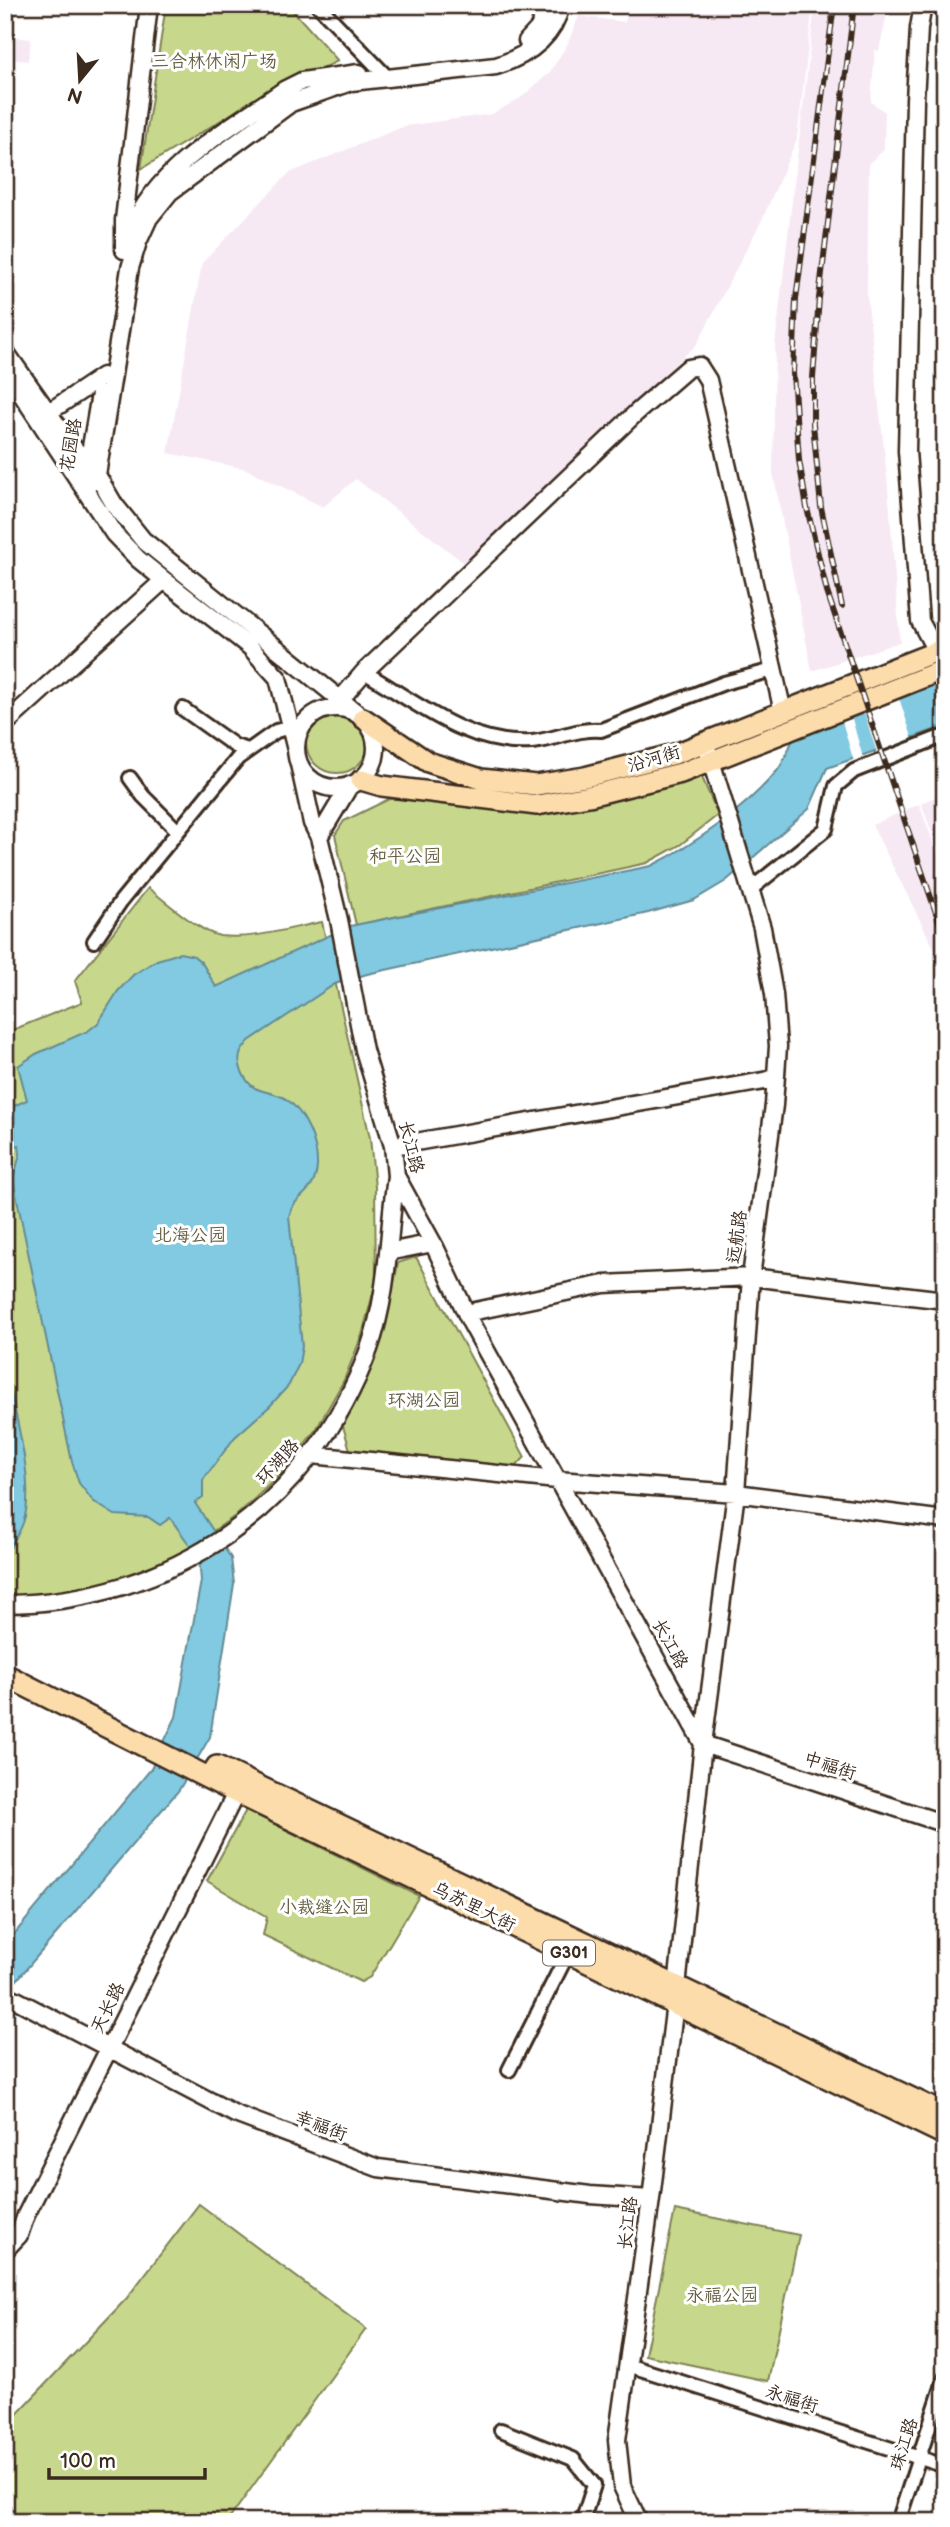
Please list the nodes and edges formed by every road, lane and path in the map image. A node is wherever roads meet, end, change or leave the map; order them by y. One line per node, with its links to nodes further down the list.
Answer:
1 (149, 5): 7 (street)
2 (318, 5): 6 (street)
3 (547, 5): 6 (street, 花园路)
4 (561, 5): 6 (street, 花园路)
5 (923, 5): 15 (street)
6 (384, 74): 7 (street, 花园路); 12 (street, 花园路)
7 (124, 250): 10 (street, 花园路)
8 (5, 351): 11 (street)
9 (5, 369): 13 (street, 长江路)
10 (103, 376): 11 (street); 12 (street, 花园路)
11 (48, 412): 12 (street)
12 (92, 469): 13 (street, 花园路); 18 (street)
13 (84, 488): 14 (street, 长江路)
14 (163, 580): 22 (street); 23 (street, 长江路)
15 (942, 656): 20 (main road, 沿河街); 26 (main road, 沿河街)
16 (773, 670): 17 (street); 17 (street); 20 (street)
17 (365, 672): 18 (street)
18 (338, 701): 21 (street); 27 (street)
19 (183, 709): 25 (street)
20 (783, 712): 26 (main road, 沿河街)
21 (363, 718): 26 (main road, 沿河街); 29 (street)
22 (5, 724)
23 (291, 727): 25 (street); 27 (street, 长江路)
24 (945, 738): 32 (street)
25 (248, 750): 30 (street)
26 (708, 752): 29 (main road, 沿河街); 32 (street, 远航路)
27 (298, 757): 29 (street); 31 (street, 长江路)
28 (130, 778): 30 (street)
29 (355, 783): 31 (street)
30 (177, 831): 33 (street)
31 (320, 836): 35 (street, 长江路)
32 (751, 889): 34 (street, 远航路)
33 (94, 941)
34 (775, 1079): 35 (street); 39 (street, 远航路)
35 (393, 1146): 36 (street, 长江路)
36 (396, 1175): 37 (street, 长江路); 38 (street, 环湖路)
37 (433, 1243): 38 (street); 41 (street, 长江路)
38 (388, 1252): 42 (street, 环湖路)
39 (751, 1277): 40 (street); 41 (street); 44 (street, 远航路)
40 (945, 1300)
41 (466, 1313): 43 (street, 长江路)
42 (312, 1455): 43 (street); 46 (street, 环湖路)
43 (557, 1480): 44 (street); 49 (street, 长江路)
44 (736, 1493): 45 (street); 49 (street, 远航路)
45 (945, 1520)
46 (5, 1604)
47 (5, 1659): 50 (highway, 乌苏里大街 / G301)
48 (5, 1675): 50 (highway, 乌苏里大街 / G301)
49 (704, 1744): 52 (street, 中福街); 55 (street, 长江路)
50 (164, 1748): 51 (highway, 乌苏里大街 / G301)
51 (239, 1786): 53 (highway, 乌苏里大街 / G301); 55 (highway, 乌苏里大街 / G301); 56 (street, 天长路)
52 (945, 1824)
53 (568, 1953): 55 (highway, 乌苏里大街 / G301); 57 (street)
54 (5, 1994): 56 (street, 幸福街)
55 (676, 1996): 58 (highway, 乌苏里大街 / G301); 59 (highway, 乌苏里大街 / G301); 60 (street, 长江路)
56 (110, 2049): 60 (street, 幸福街); 61 (street, 天长路)
57 (509, 2070)
58 (945, 2115)
59 (945, 2134)
60 (650, 2199): 62 (street, 长江路)
61 (5, 2250)
62 (628, 2365): 65 (street, 永福街); 68 (street, 长江路)
63 (945, 2378): 65 (street, 珠江路)
64 (501, 2430): 67 (street)
65 (918, 2458): 66 (street, 永福街); 69 (street, 珠江路)
66 (945, 2466)
67 (582, 2522)
68 (639, 2522)
69 (898, 2522)

